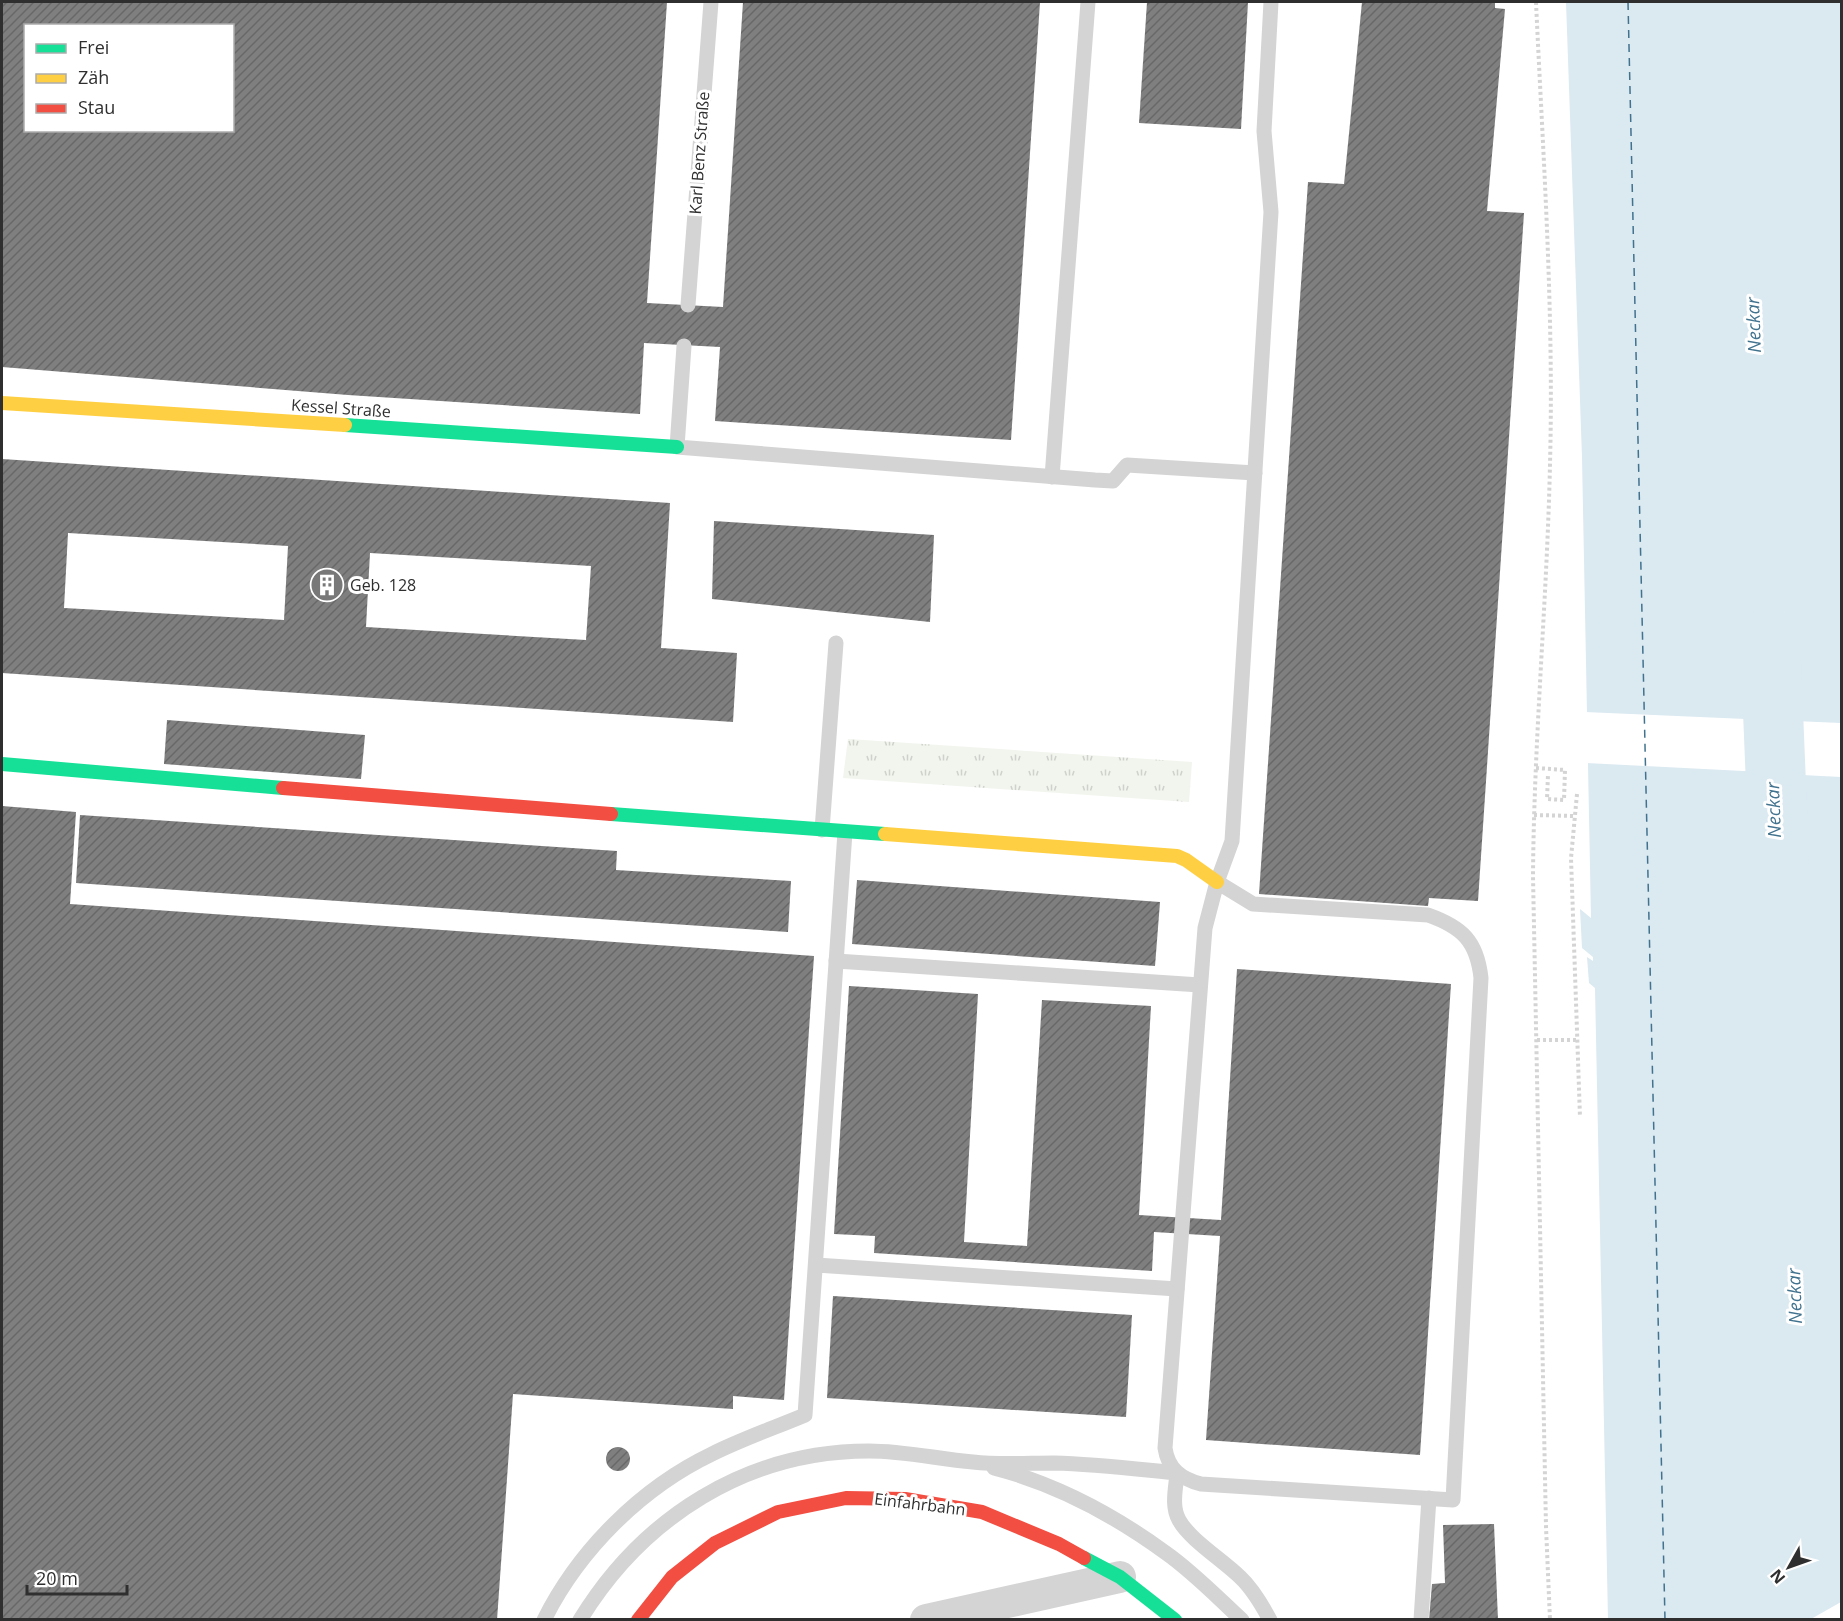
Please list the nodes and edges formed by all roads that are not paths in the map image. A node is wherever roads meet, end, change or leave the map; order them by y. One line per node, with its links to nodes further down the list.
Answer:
1 (711, 2): 4 (lane, Karl Benz Straße)
2 (1088, 2): 9 (lane)
3 (1271, 2): 8 (lane)
4 (688, 305)
5 (684, 346): 7 (lane)
6 (2, 403): 7 (street, Kessel Straße)
7 (677, 447): 9 (lane)
8 (1255, 472): 9 (lane); 14 (lane)
9 (1052, 477)
10 (836, 643): 12 (lane)
11 (2, 764): 12 (street)
12 (822, 830): 13 (street)
13 (845, 832): 14 (street); 15 (lane)
14 (1217, 882): 16 (lane); 21 (lane)
15 (836, 961): 16 (lane); 17 (lane)
16 (1200, 985): 18 (lane)
17 (816, 1265): 18 (lane); 23 (lane)
18 (1177, 1289): 20 (lane)
19 (974, 1462): 20 (lane); 24 (lane); 28 (lane)
20 (1177, 1473): 21 (lane); 29 (lane)
21 (1429, 1498): 30 (lane)
22 (1120, 1577): 25 (street, Einfahrbahn); 26 (street); 27 (street, Einfahrbahn)
23 (544, 1620)
24 (580, 1620)
25 (638, 1620)
26 (926, 1620)
27 (1175, 1620)
28 (1242, 1620)
29 (1270, 1620)
30 (1421, 1620)

